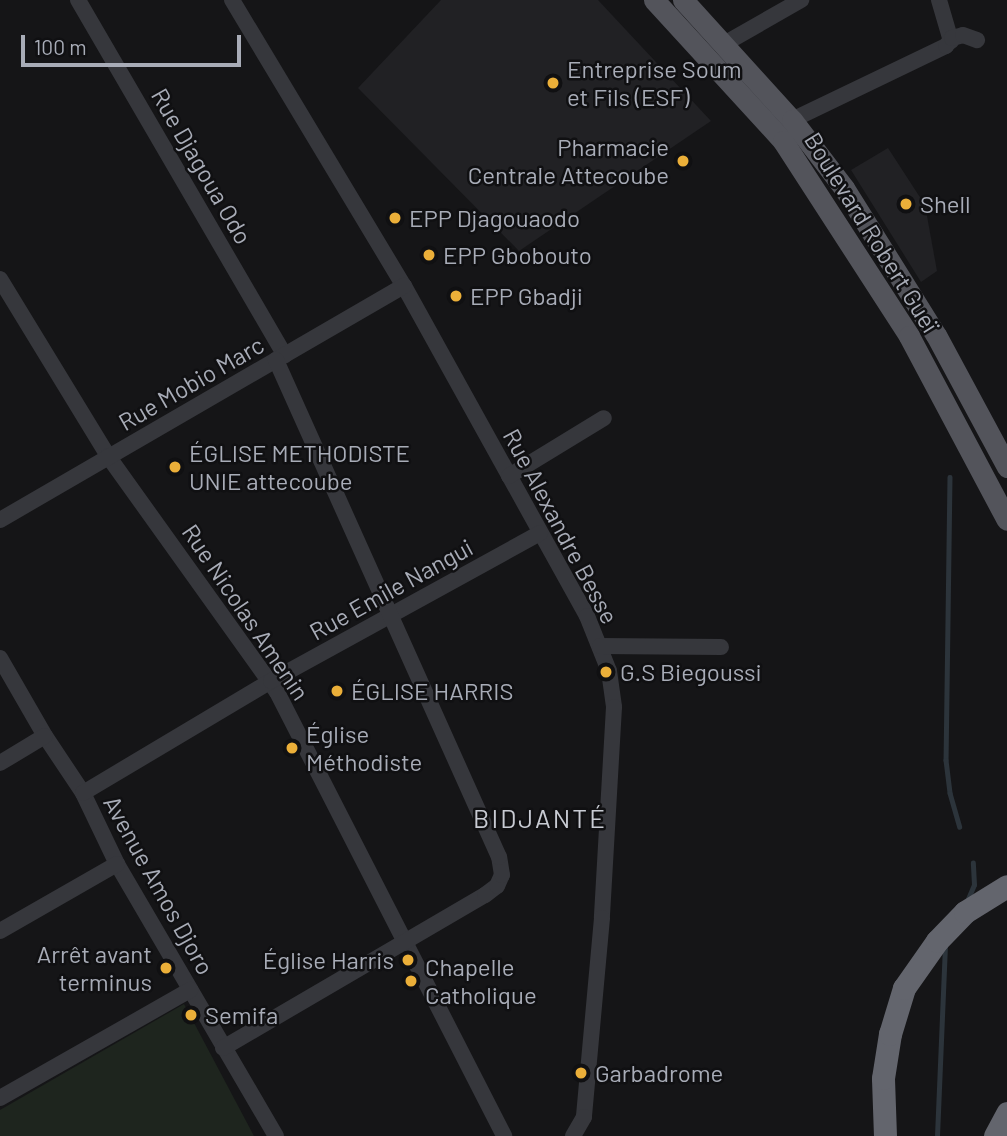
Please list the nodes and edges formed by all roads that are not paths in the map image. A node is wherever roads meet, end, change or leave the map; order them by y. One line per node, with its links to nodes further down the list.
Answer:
1 (78, 0): 13 (street, Rue Djagoua Odo)
2 (232, 0): 12 (street, Rue Alexandre Besse)
3 (654, 0): 19 (main road, Boulevard Robert Gueï)
4 (683, 0): 9 (main road, Boulevard Robert Gueï)
5 (801, 0): 9 (street)
6 (940, 0): 8 (street)
7 (977, 40): 8 (street)
8 (951, 41): 10 (street)
9 (724, 44): 10 (main road, Boulevard Robert Gueï)
10 (792, 120): 16 (main road, Boulevard Robert Gueï)
11 (0, 279): 15 (street, Rue Nicolas Amenin)
12 (404, 286): 13 (street, Rue Mobio Marc); 17 (street, Rue Alexandre Besse)
13 (280, 357): 15 (street, Rue Mobio Marc); 21 (street, Rue Djagoua Odo)
14 (604, 418): 17 (street)
15 (108, 456): 18 (street, Rue Mobio Marc); 25 (street, Rue Nicolas Amenin)
16 (1007, 467)
17 (509, 476): 20 (street, Rue Alexandre Besse)
18 (0, 520)
19 (1007, 520)
20 (540, 533): 21 (street, Rue Emile Nangui); 22 (street, Rue Alexandre Besse)
21 (391, 614): 25 (street, Rue Emile Nangui); 32 (street, Rue Djagoua Odo)
22 (600, 646): 23 (street); 39 (street, Rue Alexandre Besse)
23 (721, 647)
24 (0, 658): 26 (street, Avenue Amos Djoro)
25 (271, 681): 28 (street, Rue Emile Nangui); 32 (street, Rue Nicolas Amenin)
26 (45, 736): 27 (street); 28 (street, Avenue Amos Djoro)
27 (0, 763)
28 (83, 793): 29 (street, Avenue Amos Djoro)
29 (117, 864): 31 (street); 33 (street, Avenue Amos Djoro)
30 (1007, 886): 40 (highway)
31 (0, 931)
32 (405, 940): 34 (street); 38 (street, Rue Nicolas Amenin)
33 (190, 990): 34 (street, Avenue Amos Djoro); 35 (street)
34 (223, 1048): 37 (street, Avenue Amos Djoro)
35 (0, 1098)
36 (1007, 1113): 41 (highway)
37 (276, 1136)
38 (504, 1136)
39 (573, 1136)
40 (885, 1136)
41 (995, 1136)

